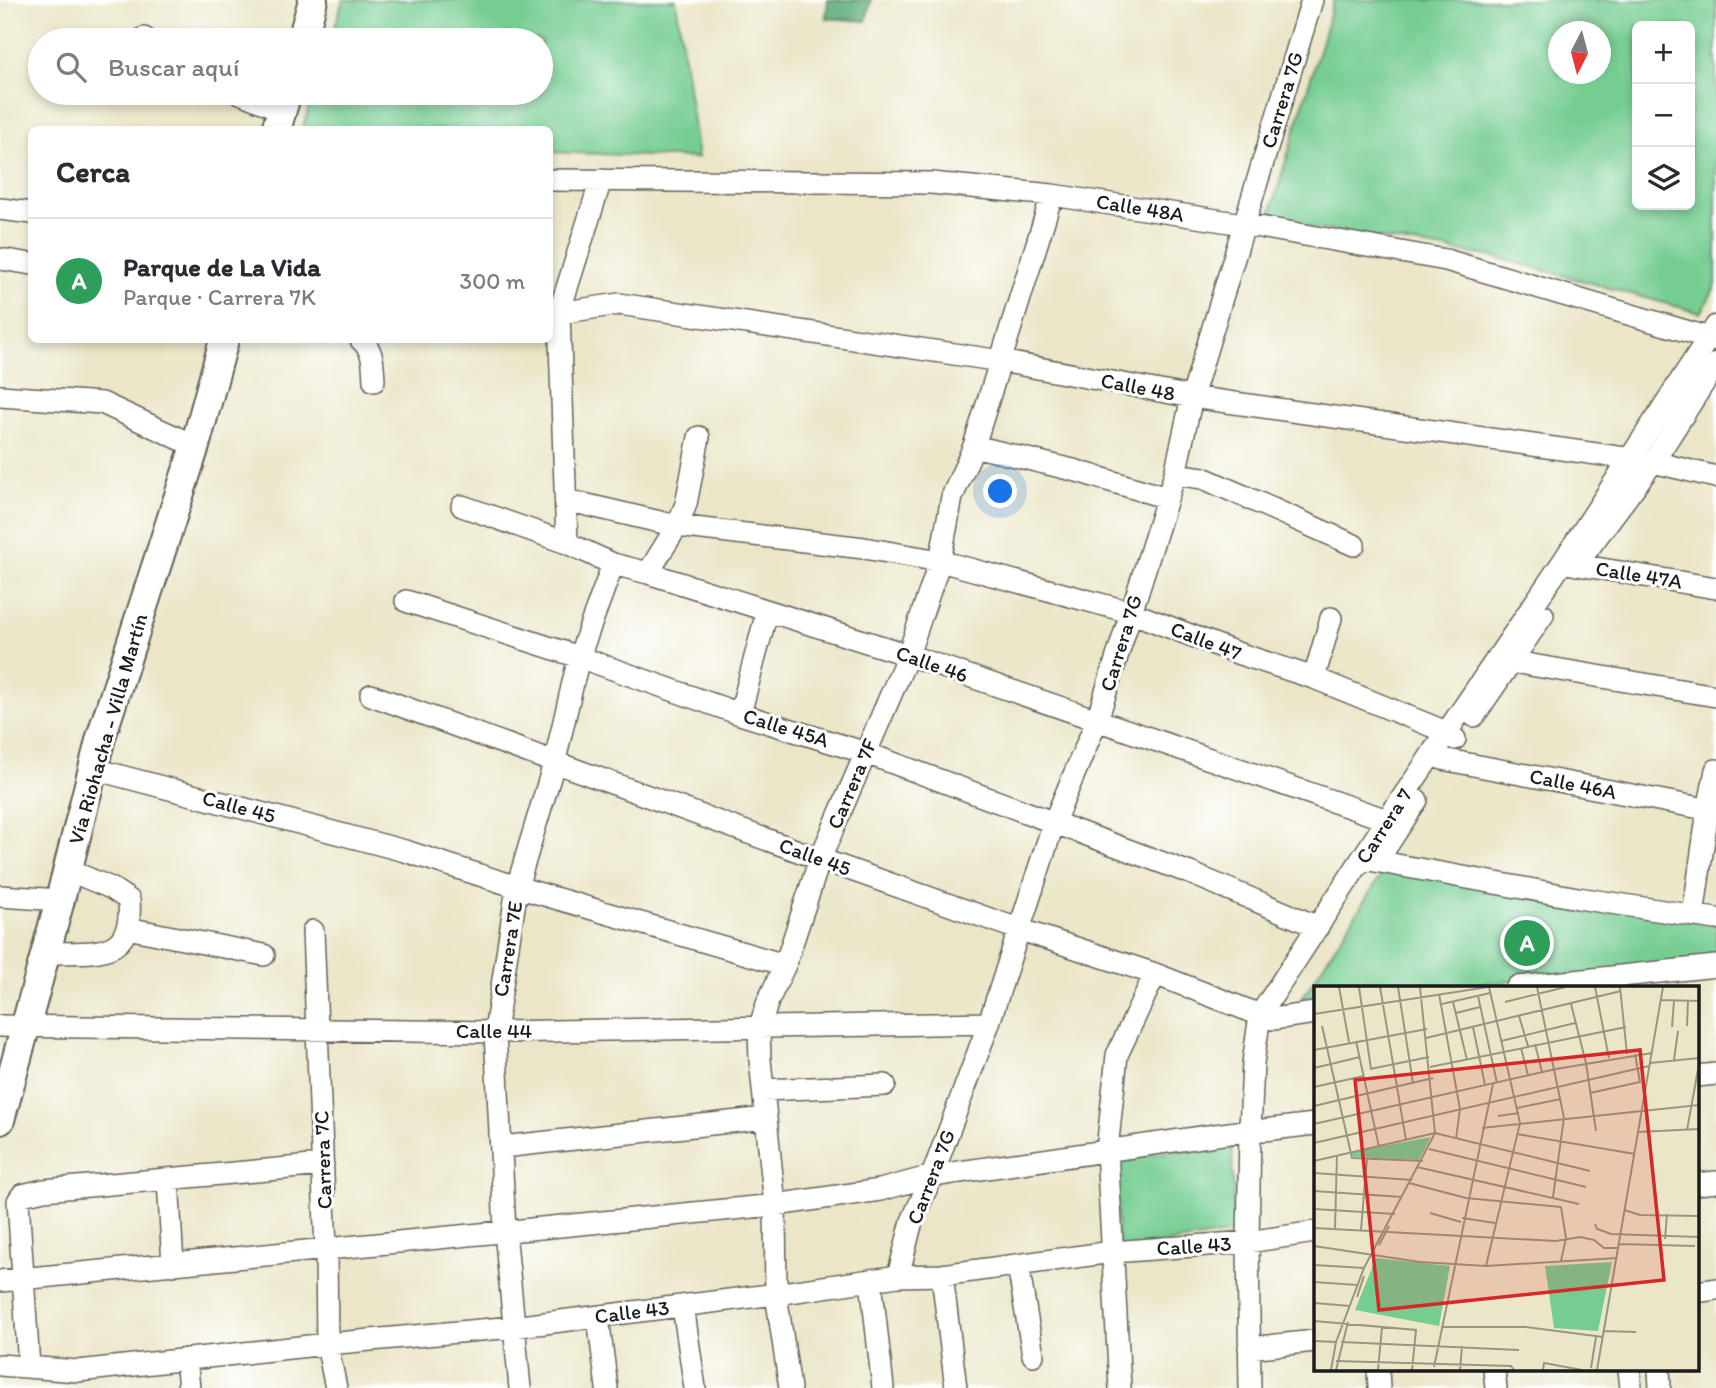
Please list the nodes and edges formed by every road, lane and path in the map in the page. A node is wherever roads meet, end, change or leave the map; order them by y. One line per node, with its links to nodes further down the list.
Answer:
1 (313, 0): 3 (main road)
2 (1312, 0): 9 (street, Carrera 7G)
3 (305, 28)
4 (553, 180): 5 (street, Calle 48A)
5 (601, 180): 6 (street, Calle 48A); 12 (street)
6 (1052, 195): 9 (street, Calle 48A); 16 (street, Carrera 7F)
7 (0, 209): 8 (street)
8 (28, 212)
9 (1243, 224): 13 (street, Calle 48A); 20 (street, Carrera 7G)
10 (0, 259): 11 (street)
11 (28, 263)
12 (554, 313): 16 (street, Calle 48); 29 (street)
13 (1713, 335): 24 (street, Carrera 7)
14 (223, 343): 22 (main road, Vía Riohacha - Villa Martín)
15 (364, 343): 18 (street)
16 (1001, 361): 20 (street, Calle 48); 23 (street, Carrera 7F)
17 (1716, 364): 25 (street, Carrera 7)
18 (374, 381)
19 (0, 396): 22 (street)
20 (1192, 397): 24 (street, Calle 48); 26 (street, Carrera 7G)
21 (699, 437): 31 (street)
22 (195, 446): 54 (main road, Vía Riohacha - Villa Martín)
23 (974, 446): 28 (street); 34 (street, Carrera 7F)
24 (1628, 460): 25 (street, Calle 48); 36 (street, Carrera 7)
25 (1653, 462): 27 (street, Calle 48); 36 (street, Carrera 7)
26 (1175, 474): 28 (street, Carrera 7G); 33 (street)
27 (1716, 477)
28 (1167, 498): 41 (street, Carrera 7G)
29 (566, 500): 31 (street, Calle 47); 32 (street)
30 (462, 506): 32 (street, Calle 46)
31 (677, 526): 34 (street, Calle 47); 37 (street)
32 (567, 543): 35 (street, Calle 46)
33 (1354, 545)
34 (940, 561): 41 (street, Calle 47); 43 (street, Carrera 7F)
35 (612, 564): 37 (street, Calle 46); 44 (street, Carrera 7E)
36 (1569, 564): 38 (street, Calle 47A); 45 (street, Carrera 7)
37 (648, 573): 40 (street, Calle 46)
38 (1716, 588)
39 (406, 601): 44 (street, Calle 45A)
40 (766, 611): 43 (street, Calle 46); 49 (street)
41 (1130, 612): 46 (street, Calle 47); 50 (street, Carrera 7G)
42 (1331, 618): 46 (street)
43 (908, 655): 50 (street, Calle 46); 52 (street, Carrera 7F)
44 (579, 657): 49 (street, Calle 45A); 53 (street, Carrera 7E)
45 (1506, 659): 48 (street); 51 (street, Carrera 7)
46 (1314, 678): 51 (street, Calle 47)
47 (371, 695): 53 (street, Calle 45)
48 (1716, 696)
49 (740, 714): 52 (street, Calle 45A)
50 (1097, 720): 57 (street, Carrera 7G); 58 (street, Calle 46)
51 (1445, 745): 56 (street, Calle 46A); 58 (street, Carrera 7)
52 (866, 753): 57 (street, Calle 45A); 59 (street, Carrera 7F)
53 (554, 764): 59 (street, Calle 45); 62 (street, Carrera 7E)
54 (94, 769): 61 (main road, Vía Riohacha - Villa Martín); 62 (street, Calle 45)
55 (1716, 770): 56 (street)
56 (1712, 811): 65 (street)
57 (1054, 822): 67 (street, Calle 45A); 69 (street, Carrera 7G)
58 (1393, 824): 60 (street, Carrera 7)
59 (820, 859): 69 (street, Calle 45); 73 (street, Carrera 7F)
60 (1369, 860): 65 (street); 67 (street, Carrera 7); 79 (street, Carrera 7)
61 (68, 870): 64 (main road, Vía Riohacha - Villa Martín); 68 (street)
62 (517, 887): 73 (street, Calle 45); 84 (street, Carrera 7E)
63 (0, 896): 64 (street)
64 (60, 900): 71 (main road, Vía Riohacha - Villa Martín)
65 (1693, 916): 66 (street)
66 (1716, 919)
67 (1318, 927): 79 (street, Carrera 7)
68 (127, 928): 71 (street); 72 (street)
69 (1018, 929): 75 (street, Calle 45); 80 (street, Carrera 7G)
70 (313, 931): 82 (street, Carrera 7C)
71 (46, 953): 81 (main road, Vía Riohacha - Villa Martín)
72 (264, 956)
73 (785, 965): 83 (street, Carrera 7F)
74 (1716, 966): 76 (street)
75 (1155, 974): 79 (street, Calle 45); 94 (street)
76 (1619, 981): 77 (street)
77 (1534, 986)
78 (1314, 1013): 79 (street)
79 (1267, 1017): 92 (street, Carrera 7)
80 (989, 1023): 83 (street, Calle 44); 96 (street, Carrera 7G)
81 (13, 1026): 82 (street, Calle 44); 90 (main road, Vía Riohacha - Villa Martín)
82 (318, 1029): 84 (street, Calle 44); 95 (street, Carrera 7C)
83 (759, 1029): 84 (street, Calle 44); 88 (street, Carrera 7F)
84 (495, 1032): 93 (street, Carrera 7E)
85 (1716, 1074): 86 (street)
86 (1698, 1076)
87 (885, 1085): 88 (street)
88 (763, 1090): 89 (street, Carrera 7F)
89 (766, 1118): 93 (street); 100 (street, Carrera 7F)
90 (0, 1120)
91 (1314, 1124): 92 (street)
92 (1257, 1130): 94 (street); 103 (street, Carrera 7)
93 (502, 1147): 101 (street, Carrera 7E)
94 (1107, 1150): 96 (street); 105 (street)
95 (323, 1164): 97 (street); 104 (street, Carrera 7C)
96 (932, 1176): 100 (street); 109 (street, Carrera 7G)
97 (168, 1179): 106 (street); 110 (street)
98 (1716, 1182): 99 (street)
99 (1698, 1184)
100 (775, 1205): 101 (street); 115 (street, Carrera 7F)
101 (505, 1231): 104 (street); 118 (street, Carrera 7E)
102 (1314, 1233): 103 (street)
103 (1255, 1241): 105 (street, Calle 43); 121 (street, Carrera 7)
104 (326, 1250): 106 (street); 120 (street, Carrera 7C)
105 (1112, 1252): 107 (street, Calle 43); 139 (street)
106 (173, 1265): 110 (street)
107 (1018, 1265): 108 (street, Calle 43); 122 (street)
108 (942, 1275): 109 (street, Calle 43); 138 (street)
109 (898, 1276): 111 (street, Calle 43)
110 (22, 1279): 112 (street); 125 (street)
111 (871, 1280): 115 (street, Calle 43); 137 (street)
112 (0, 1281)
113 (1716, 1290): 114 (street)
114 (1698, 1292)
115 (776, 1294): 116 (street, Calle 43); 136 (street, Carrera 7F)
116 (683, 1306): 117 (street, Calle 43); 135 (street)
117 (598, 1317): 118 (street, Calle 43); 134 (street)
118 (513, 1327): 120 (street, Calle 43); 133 (street, Carrera 7E)
119 (1314, 1341): 121 (street)
120 (327, 1344): 123 (street, Calle 43); 132 (street, Carrera 7C)
121 (1255, 1347): 140 (street, Carrera 7); 141 (street, Carrera 7)
122 (1033, 1355)
123 (186, 1359): 130 (street, Calle 43); 131 (street)
124 (0, 1365): 125 (street, Calle 43)
125 (29, 1367): 130 (street, Calle 43)
126 (1378, 1370): 142 (street)
127 (1494, 1370): 143 (street)
128 (1629, 1370): 144 (street)
129 (1659, 1370): 145 (street)
130 (77, 1379)
131 (189, 1388)
132 (336, 1388)
133 (520, 1388)
134 (607, 1388)
135 (695, 1388)
136 (790, 1388)
137 (883, 1388)
138 (956, 1388)
139 (1120, 1388)
140 (1250, 1388)
141 (1263, 1388)
142 (1379, 1388)
143 (1496, 1388)
144 (1631, 1388)
145 (1660, 1388)

